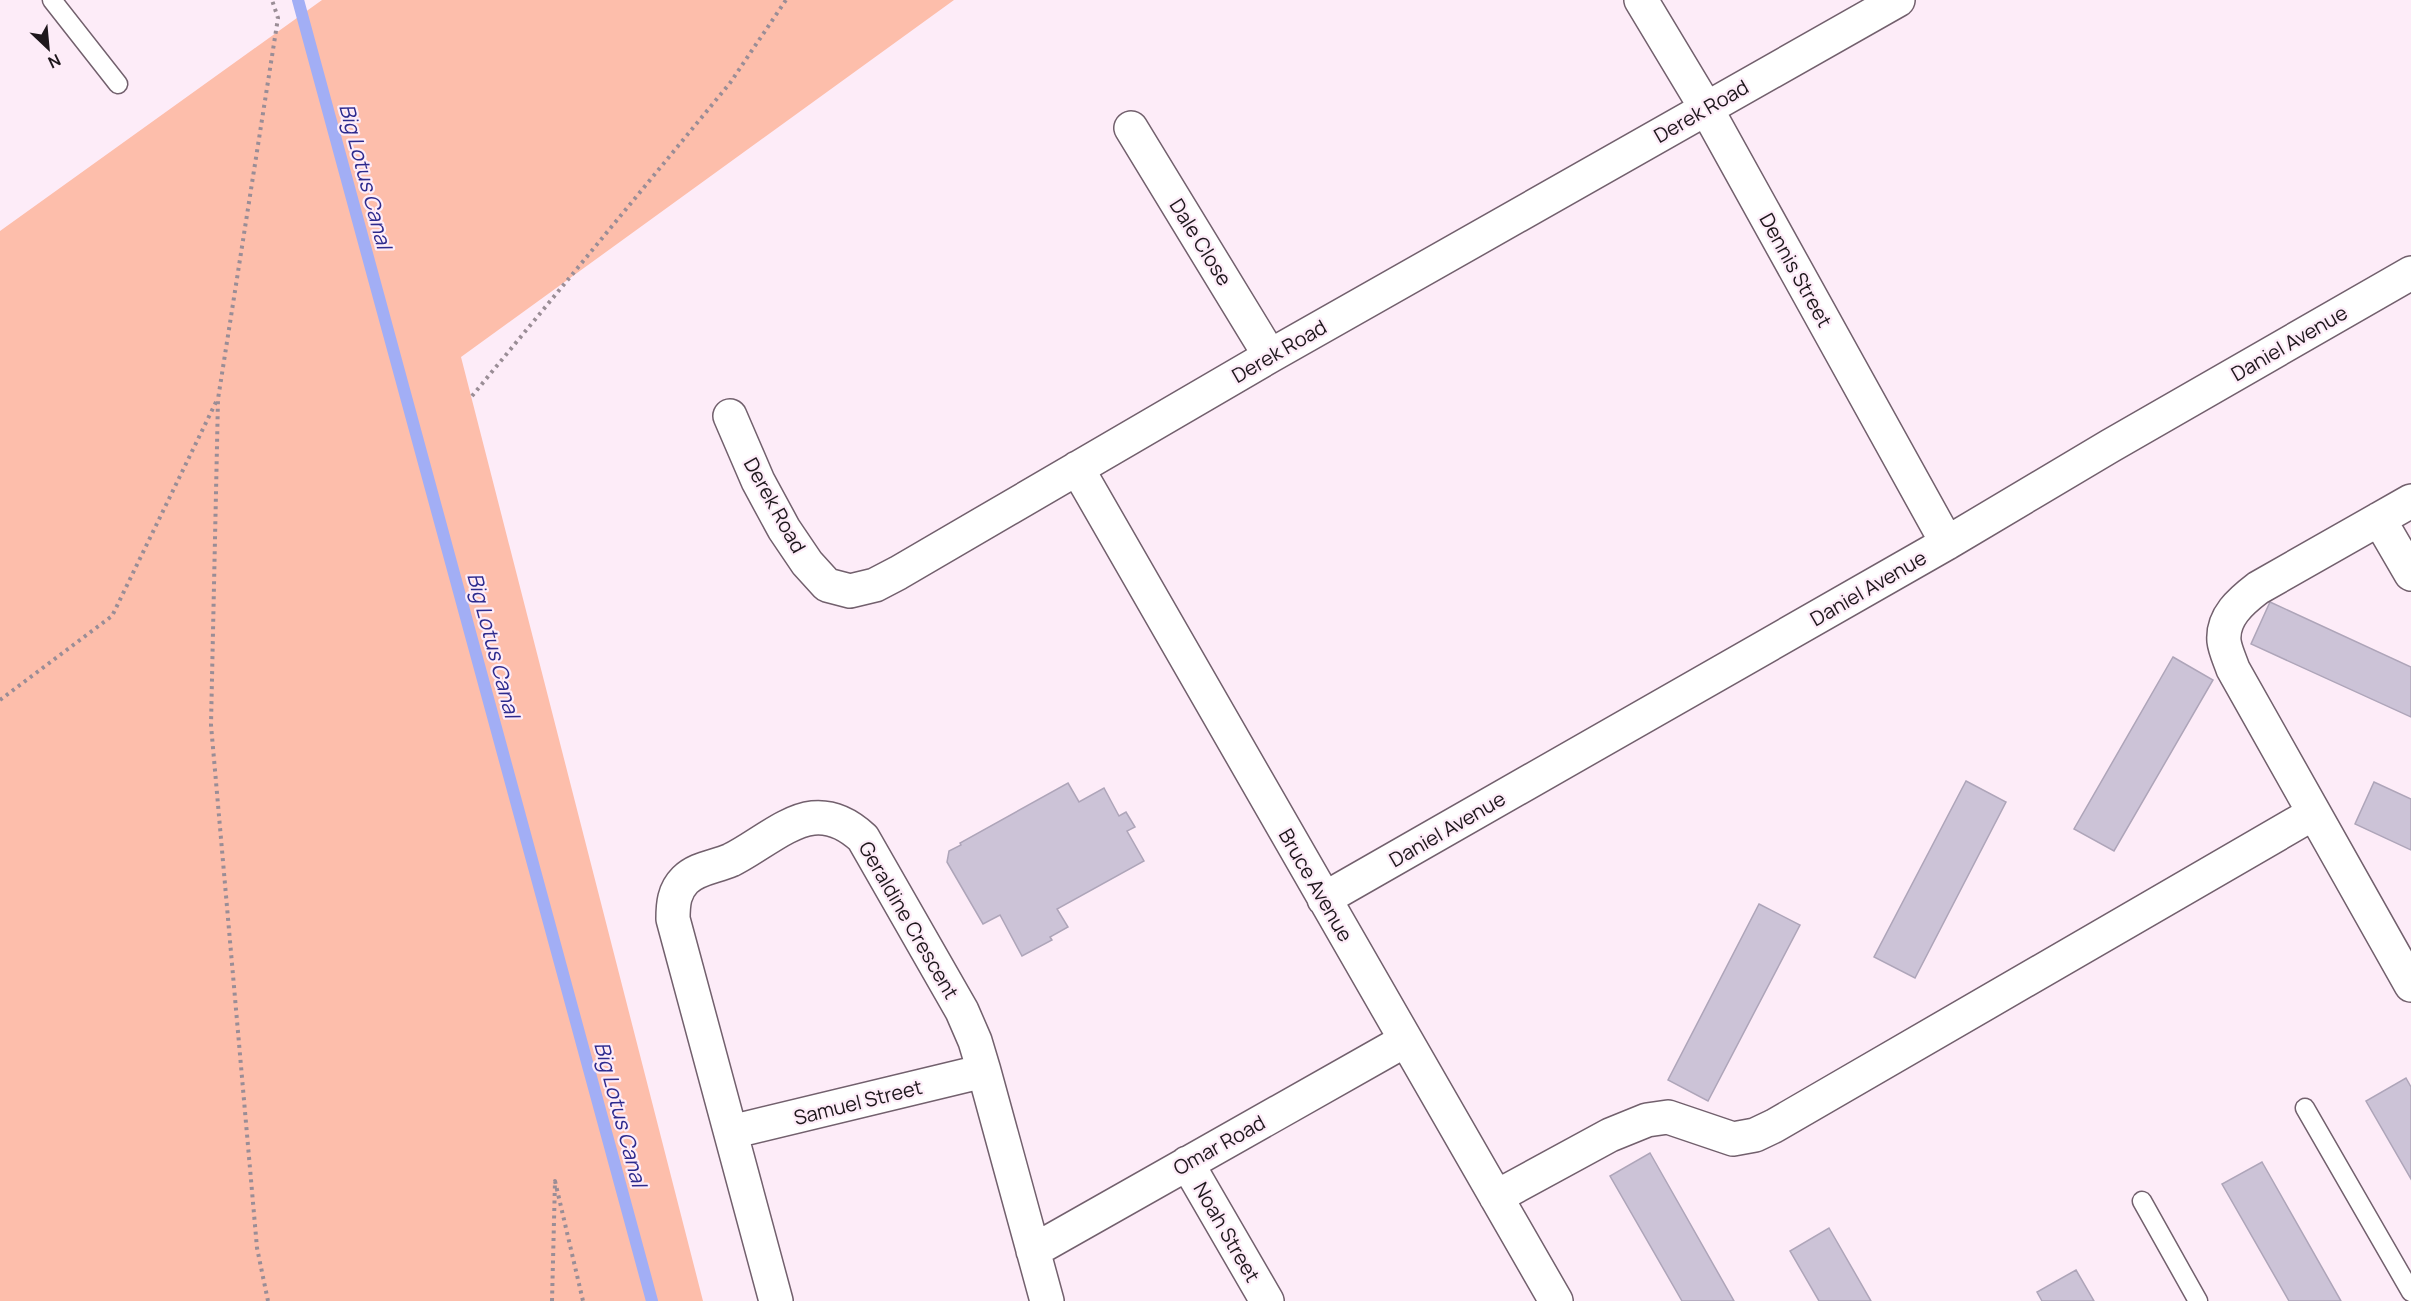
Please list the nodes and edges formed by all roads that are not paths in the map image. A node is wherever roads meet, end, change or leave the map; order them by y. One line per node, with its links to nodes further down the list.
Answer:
1 (52, 0): 4 (lane)
2 (1641, 0): 5 (street, Dennis Street)
3 (1898, 0): 5 (street, Derek Road)
4 (118, 84)
5 (1706, 108): 8 (street, Derek Road); 13 (street, Dennis Street)
6 (1131, 128): 8 (street, Dale Close)
7 (2411, 273): 13 (street, Daniel Avenue)
8 (1270, 356): 10 (street, Derek Road)
9 (730, 416): 10 (street, Derek Road)
10 (1077, 468): 16 (street, Bruce Avenue)
11 (2411, 501): 12 (street)
12 (2379, 519): 14 (street); 15 (street)
13 (1947, 543): 16 (street, Daniel Avenue)
14 (2411, 574)
15 (2314, 813): 17 (street); 23 (street)
16 (1324, 899): 18 (street, Bruce Avenue)
17 (2411, 986)
18 (1406, 1040): 22 (street, Omar Road); 23 (street, Bruce Avenue)
19 (984, 1071): 21 (street, Samuel Street); 21 (street, Geraldine Crescent); 25 (street, Geraldine Crescent)
20 (2305, 1108): 26 (lane)
21 (731, 1132): 27 (street, Geraldine Crescent)
22 (1187, 1163): 25 (street, Omar Road); 29 (street, Noah Street)
23 (1496, 1197): 30 (street, Bruce Avenue)
24 (2142, 1201): 31 (lane)
25 (1033, 1251): 28 (street, Geraldine Crescent)
26 (2411, 1292)
27 (776, 1301)
28 (1047, 1301)
29 (1267, 1301)
30 (1556, 1301)
31 (2198, 1301)

